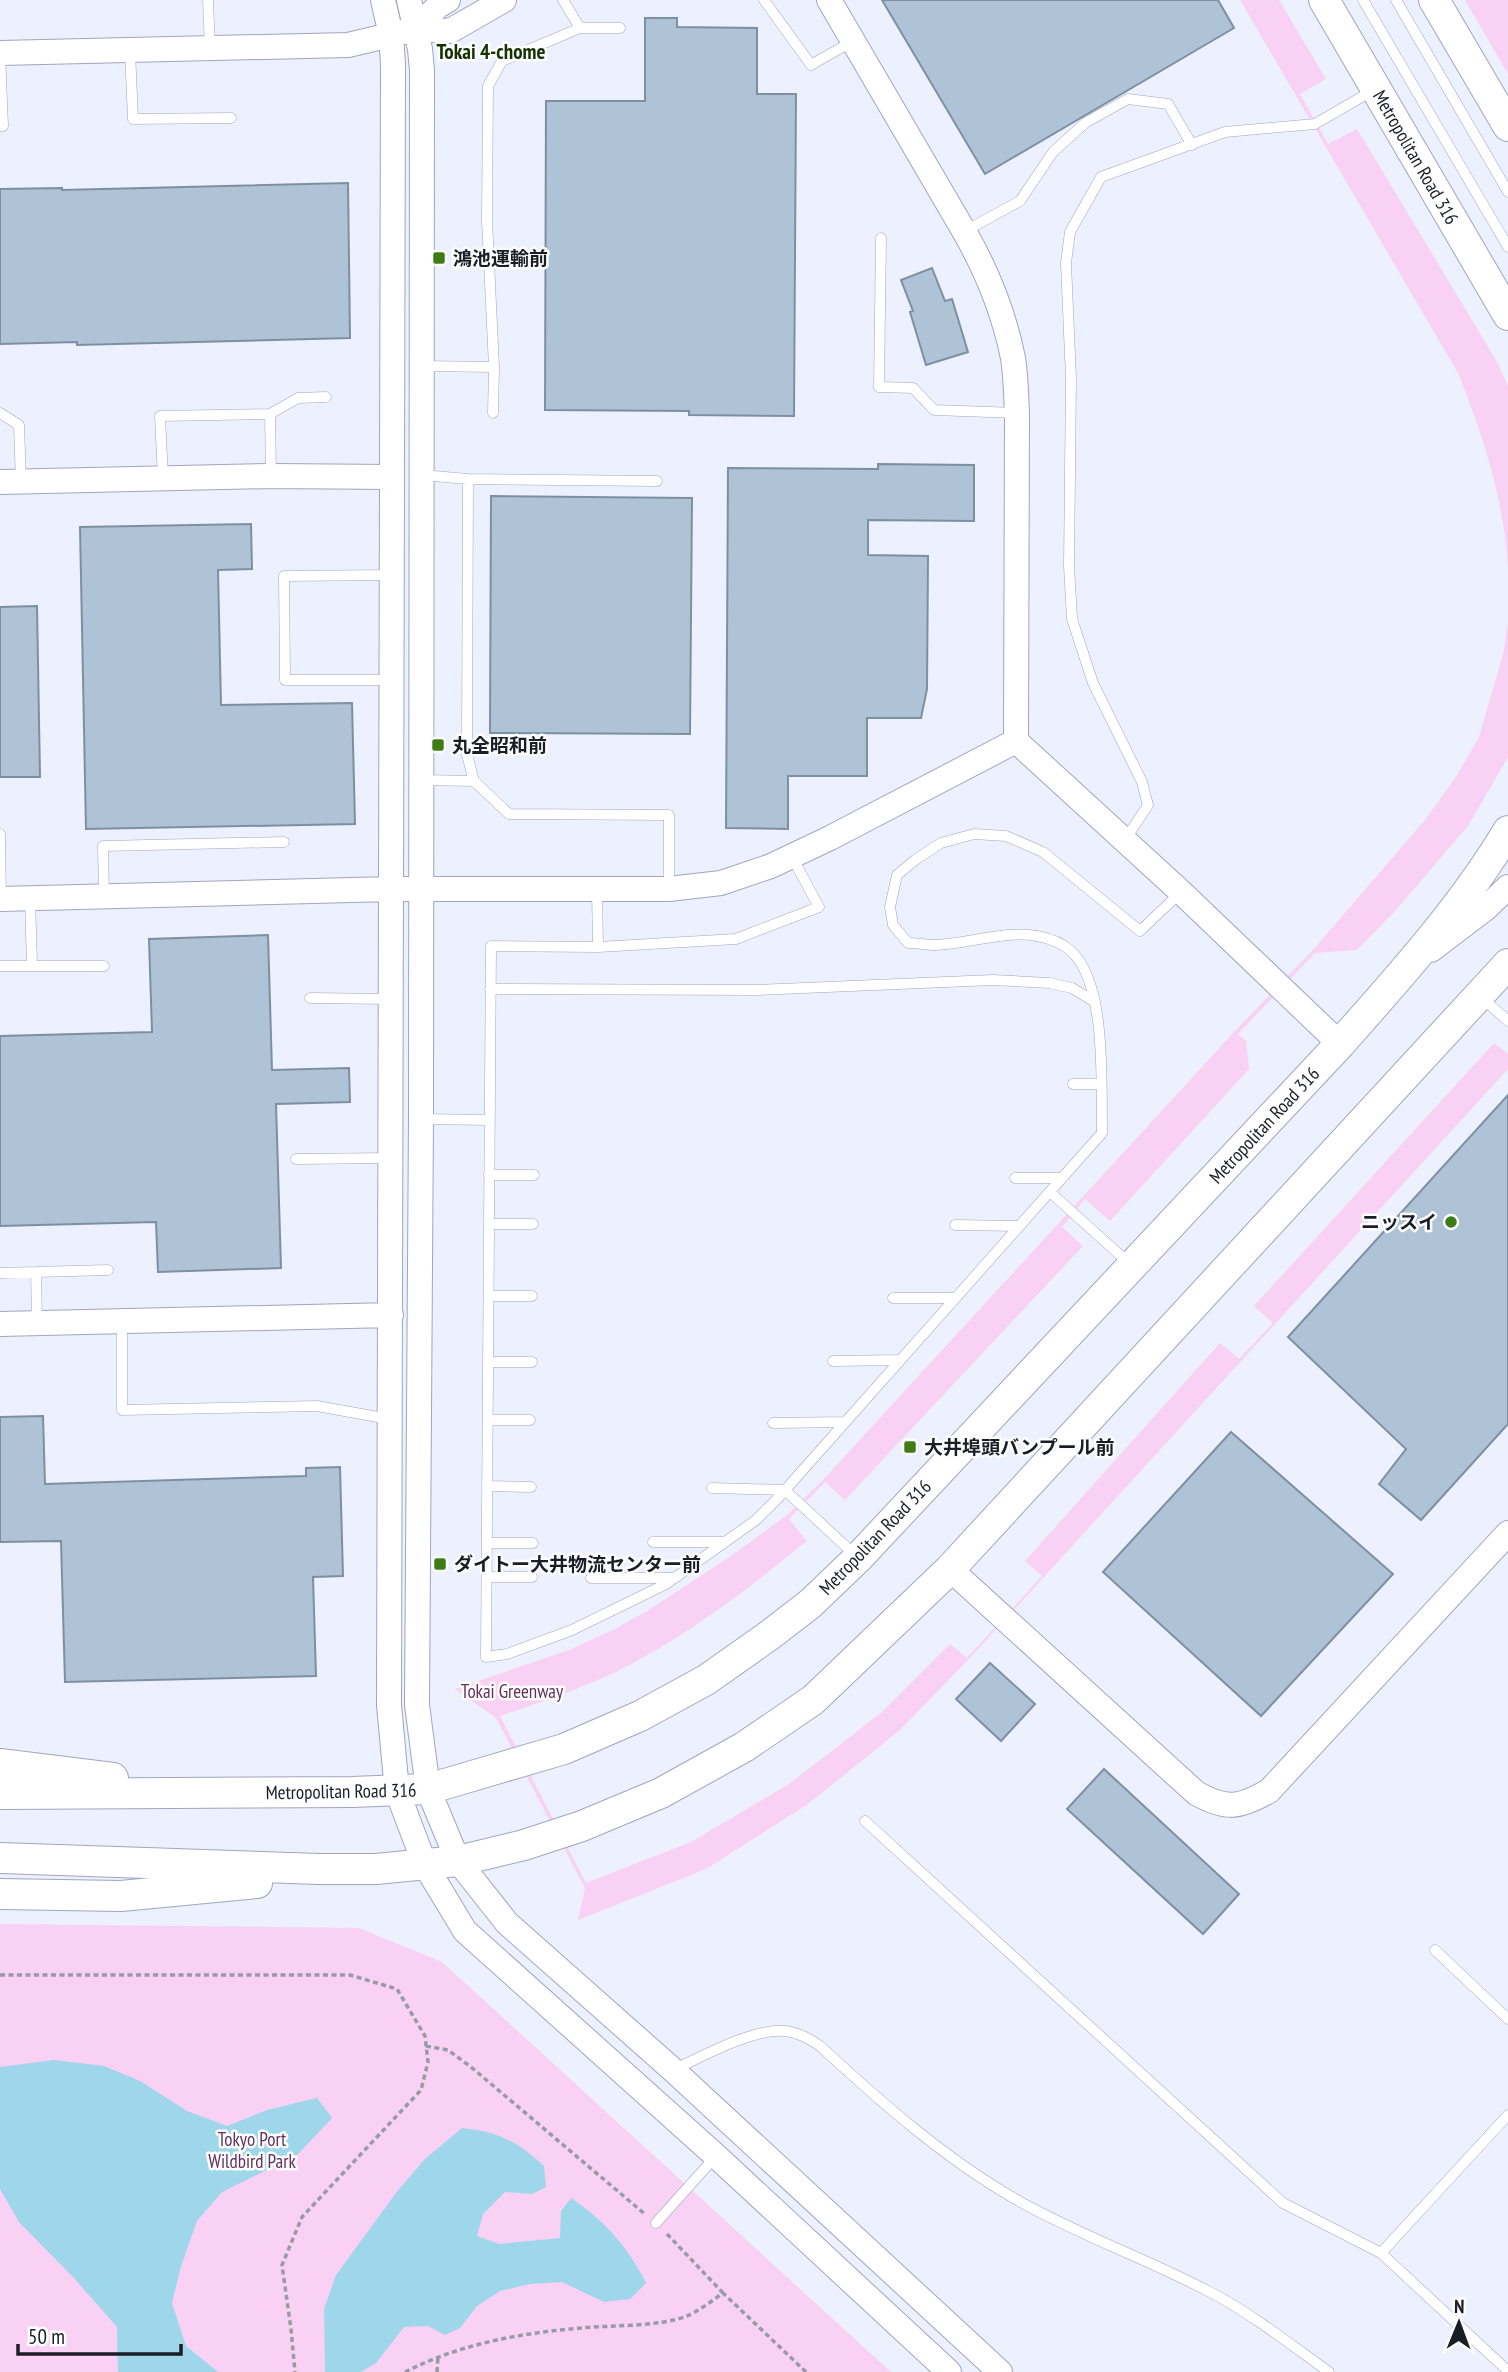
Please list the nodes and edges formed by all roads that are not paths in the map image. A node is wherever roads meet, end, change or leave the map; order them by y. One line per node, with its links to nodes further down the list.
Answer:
1 (208, 0): 18 (lane)
2 (383, 0): 16 (street)
3 (409, 0): 15 (street)
4 (448, 0): 15 (street)
5 (504, 0): 15 (street)
6 (563, 0): 13 (lane)
7 (764, 0): 17 (lane)
8 (829, 0): 17 (street)
9 (1324, 0): 21 (main road, Metropolitan Road 316)
10 (1363, 0): 29 (lane)
11 (1396, 0): 26 (lane)
12 (1434, 0): 24 (main road)
13 (580, 28): 14 (lane); 32 (lane)
14 (620, 28)
15 (416, 29): 16 (street); 31 (street)
16 (391, 36): 18 (street); 40 (street)
17 (853, 41): 27 (street)
18 (210, 49): 19 (street)
19 (130, 50): 20 (street); 22 (lane)
20 (0, 53): 23 (lane)
21 (1376, 89): 25 (lane); 30 (main road, Metropolitan Road 316)
22 (231, 118)
23 (0, 126)
24 (1508, 127)
25 (1192, 145): 27 (lane); 52 (lane)
26 (1508, 192)
27 (964, 231): 36 (street)
28 (881, 238): 36 (lane)
29 (1508, 247)
30 (1508, 315)
31 (421, 366): 32 (lane); 38 (street)
32 (494, 367): 35 (lane)
33 (326, 397): 37 (lane)
34 (0, 413): 44 (lane)
35 (493, 413)
36 (1017, 413): 47 (street)
37 (270, 414): 39 (lane); 41 (lane)
38 (421, 475): 42 (lane); 48 (street)
39 (271, 476): 40 (street); 41 (street)
40 (392, 477): 45 (street)
41 (163, 479): 44 (street)
42 (468, 479): 43 (lane); 49 (lane)
43 (657, 481)
44 (10, 482)
45 (392, 575): 46 (street); 46 (lane)
46 (391, 680): 56 (street)
47 (1016, 741): 52 (street); 54 (street)
48 (420, 780): 49 (lane); 57 (street)
49 (474, 781): 59 (lane)
50 (1508, 831): 69 (main road, Metropolitan Road 316)
51 (0, 834): 63 (lane)
52 (1125, 841): 60 (street)
53 (284, 842): 61 (lane)
54 (792, 856): 59 (street); 64 (lane)
55 (1508, 887): 69 (street)
56 (391, 889): 57 (street); 61 (street); 73 (street)
57 (420, 889): 58 (street); 79 (street)
58 (597, 889): 59 (street); 64 (lane)
59 (669, 889)
60 (1181, 892): 74 (lane); 76 (street)
61 (104, 896): 62 (street)
62 (30, 898): 63 (street); 68 (lane)
63 (0, 899)
64 (598, 947): 70 (lane)
65 (1508, 964): 71 (main road)
66 (104, 966): 68 (lane)
67 (0, 967): 68 (lane)
68 (33, 967)
69 (1408, 967): 76 (main road, Metropolitan Road 316)
70 (491, 989): 74 (lane); 80 (lane)
71 (1479, 995): 75 (lane); 123 (main road)
72 (310, 998): 73 (lane)
73 (391, 999): 81 (street)
74 (1095, 1003): 78 (lane)
75 (1508, 1021)
76 (1340, 1044): 92 (main road, Metropolitan Road 316)
77 (1073, 1084): 78 (lane)
78 (1101, 1084): 86 (lane)
79 (421, 1119): 80 (lane); 129 (street)
80 (490, 1120): 83 (lane)
81 (391, 1158): 82 (lane); 100 (street)
82 (296, 1159)
83 (489, 1175): 84 (lane); 88 (lane)
84 (534, 1175)
85 (1015, 1178): 86 (lane)
86 (1062, 1178): 87 (lane)
87 (1050, 1192): 91 (lane); 92 (lane)
88 (489, 1224): 89 (lane); 96 (lane)
89 (533, 1224)
90 (955, 1225): 91 (lane)
91 (1019, 1226): 99 (lane)
92 (1132, 1266): 122 (main road, Metropolitan Road 316)
93 (108, 1270): 94 (lane)
94 (36, 1272): 95 (lane); 103 (lane)
95 (0, 1273)
96 (489, 1296): 97 (lane); 106 (lane)
97 (532, 1296)
98 (893, 1298): 99 (lane)
99 (955, 1298): 104 (lane)
100 (391, 1315): 101 (street); 108 (street)
101 (122, 1322): 103 (street); 108 (lane)
102 (0, 1324): 103 (street)
103 (37, 1324)
104 (900, 1360): 105 (lane); 111 (lane)
105 (833, 1361)
106 (488, 1362): 107 (lane); 109 (lane)
107 (532, 1362)
108 (391, 1419): 130 (street)
109 (488, 1420): 110 (lane); 113 (lane)
110 (530, 1420)
111 (845, 1422): 112 (lane); 116 (lane)
112 (773, 1423)
113 (487, 1486): 114 (lane); 120 (lane)
114 (531, 1487)
115 (712, 1488): 116 (lane)
116 (785, 1490): 119 (lane); 122 (lane)
117 (1508, 1533): 123 (street)
118 (653, 1542): 119 (lane)
119 (725, 1542): 127 (lane)
120 (487, 1543): 121 (lane); 124 (lane)
121 (533, 1543)
122 (858, 1558): 129 (main road, Metropolitan Road 316)
123 (950, 1569): 135 (main road)
124 (487, 1577): 125 (lane); 127 (lane)
125 (532, 1577)
126 (591, 1578): 127 (lane)
127 (674, 1578)
128 (0, 1764): 131 (main road)
129 (428, 1789): 130 (main road, Metropolitan Road 316); 135 (street)
130 (397, 1791): 131 (main road, Metropolitan Road 316); 136 (street)
131 (231, 1792): 132 (main road, Metropolitan Road 316)
132 (0, 1794)
133 (865, 1821): 145 (lane)
134 (0, 1858): 137 (main road)
135 (458, 1861): 136 (main road); 141 (street)
136 (425, 1865): 137 (main road); 143 (street)
137 (319, 1869): 138 (main road)
138 (0, 1894)
139 (1435, 1950): 140 (lane)
140 (1508, 2019)
141 (673, 2070): 148 (street); 149 (lane)
142 (1508, 2115): 145 (lane)
143 (716, 2156): 144 (lane); 147 (street)
144 (656, 2223)
145 (1381, 2253): 146 (lane)
146 (1508, 2371)
147 (949, 2372)
148 (1000, 2372)
149 (1329, 2372)

